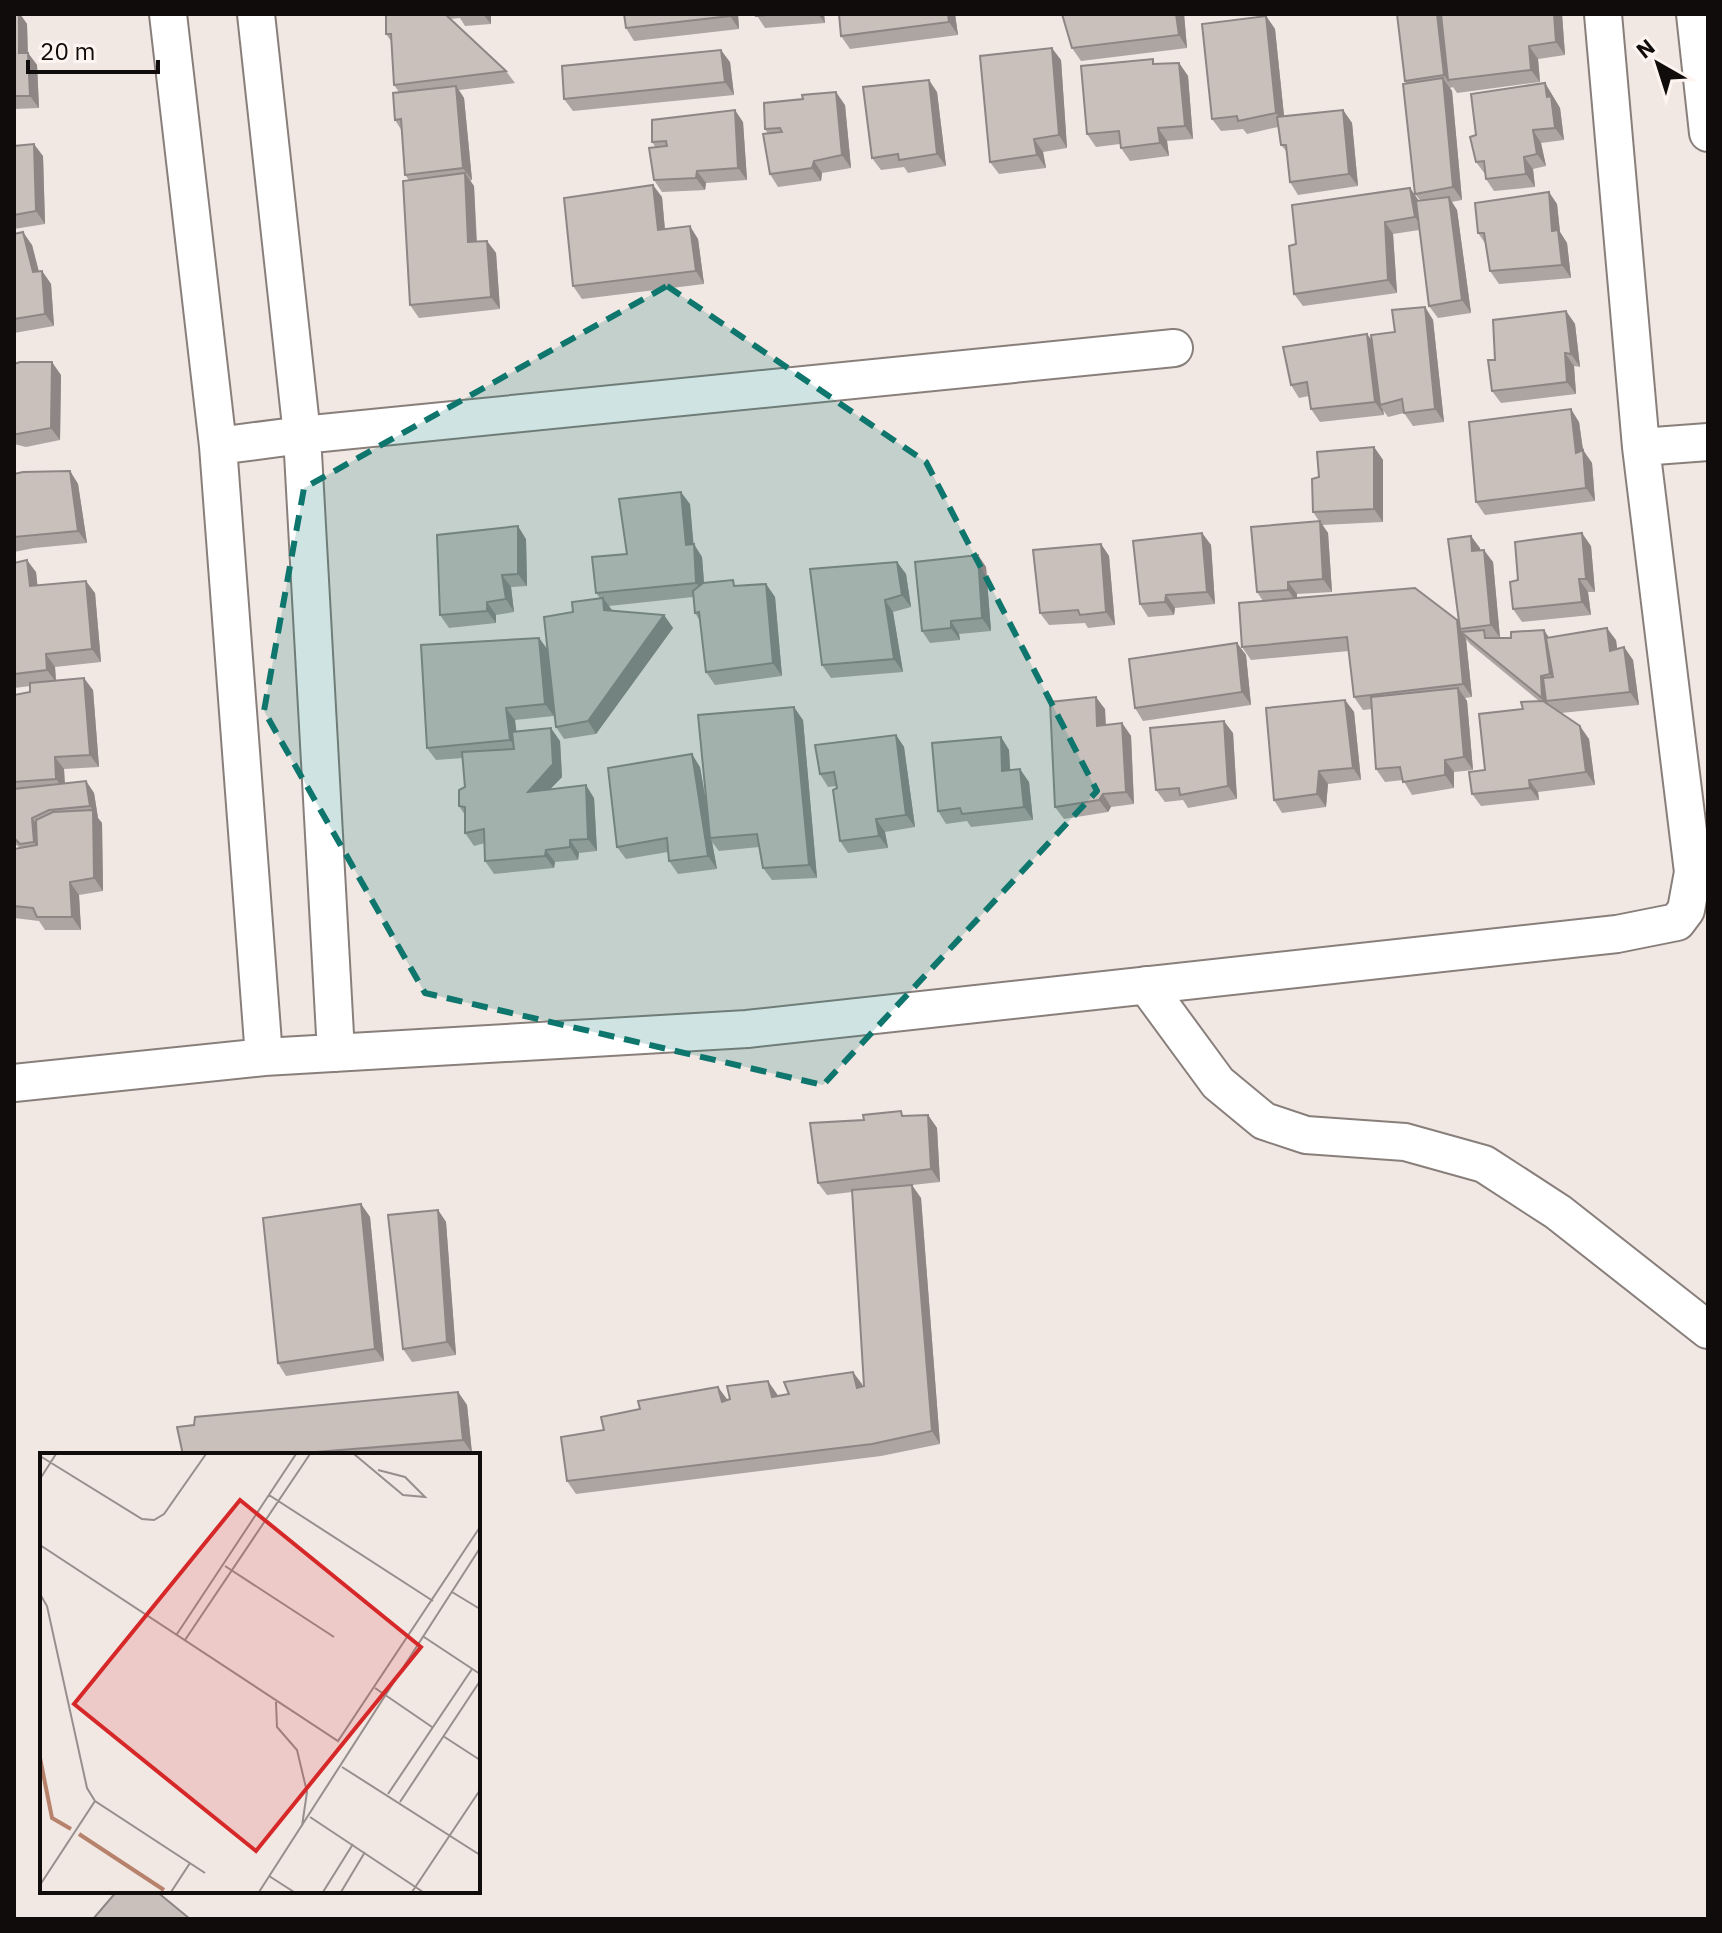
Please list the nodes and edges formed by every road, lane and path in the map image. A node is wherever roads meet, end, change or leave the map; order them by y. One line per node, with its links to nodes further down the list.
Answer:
1 (168, 14): 9 (street)
2 (256, 14): 7 (street)
3 (1603, 14): 10 (street)
4 (1695, 14): 5 (street)
5 (1708, 133)
6 (1174, 348): 7 (street)
7 (302, 435): 9 (street); 12 (street)
8 (1708, 442): 10 (street)
9 (218, 446): 13 (street)
10 (1641, 447): 11 (street)
11 (1146, 985): 12 (street); 15 (street)
12 (336, 1053): 13 (street)
13 (264, 1057): 14 (street)
14 (14, 1083)
15 (1708, 1330)

